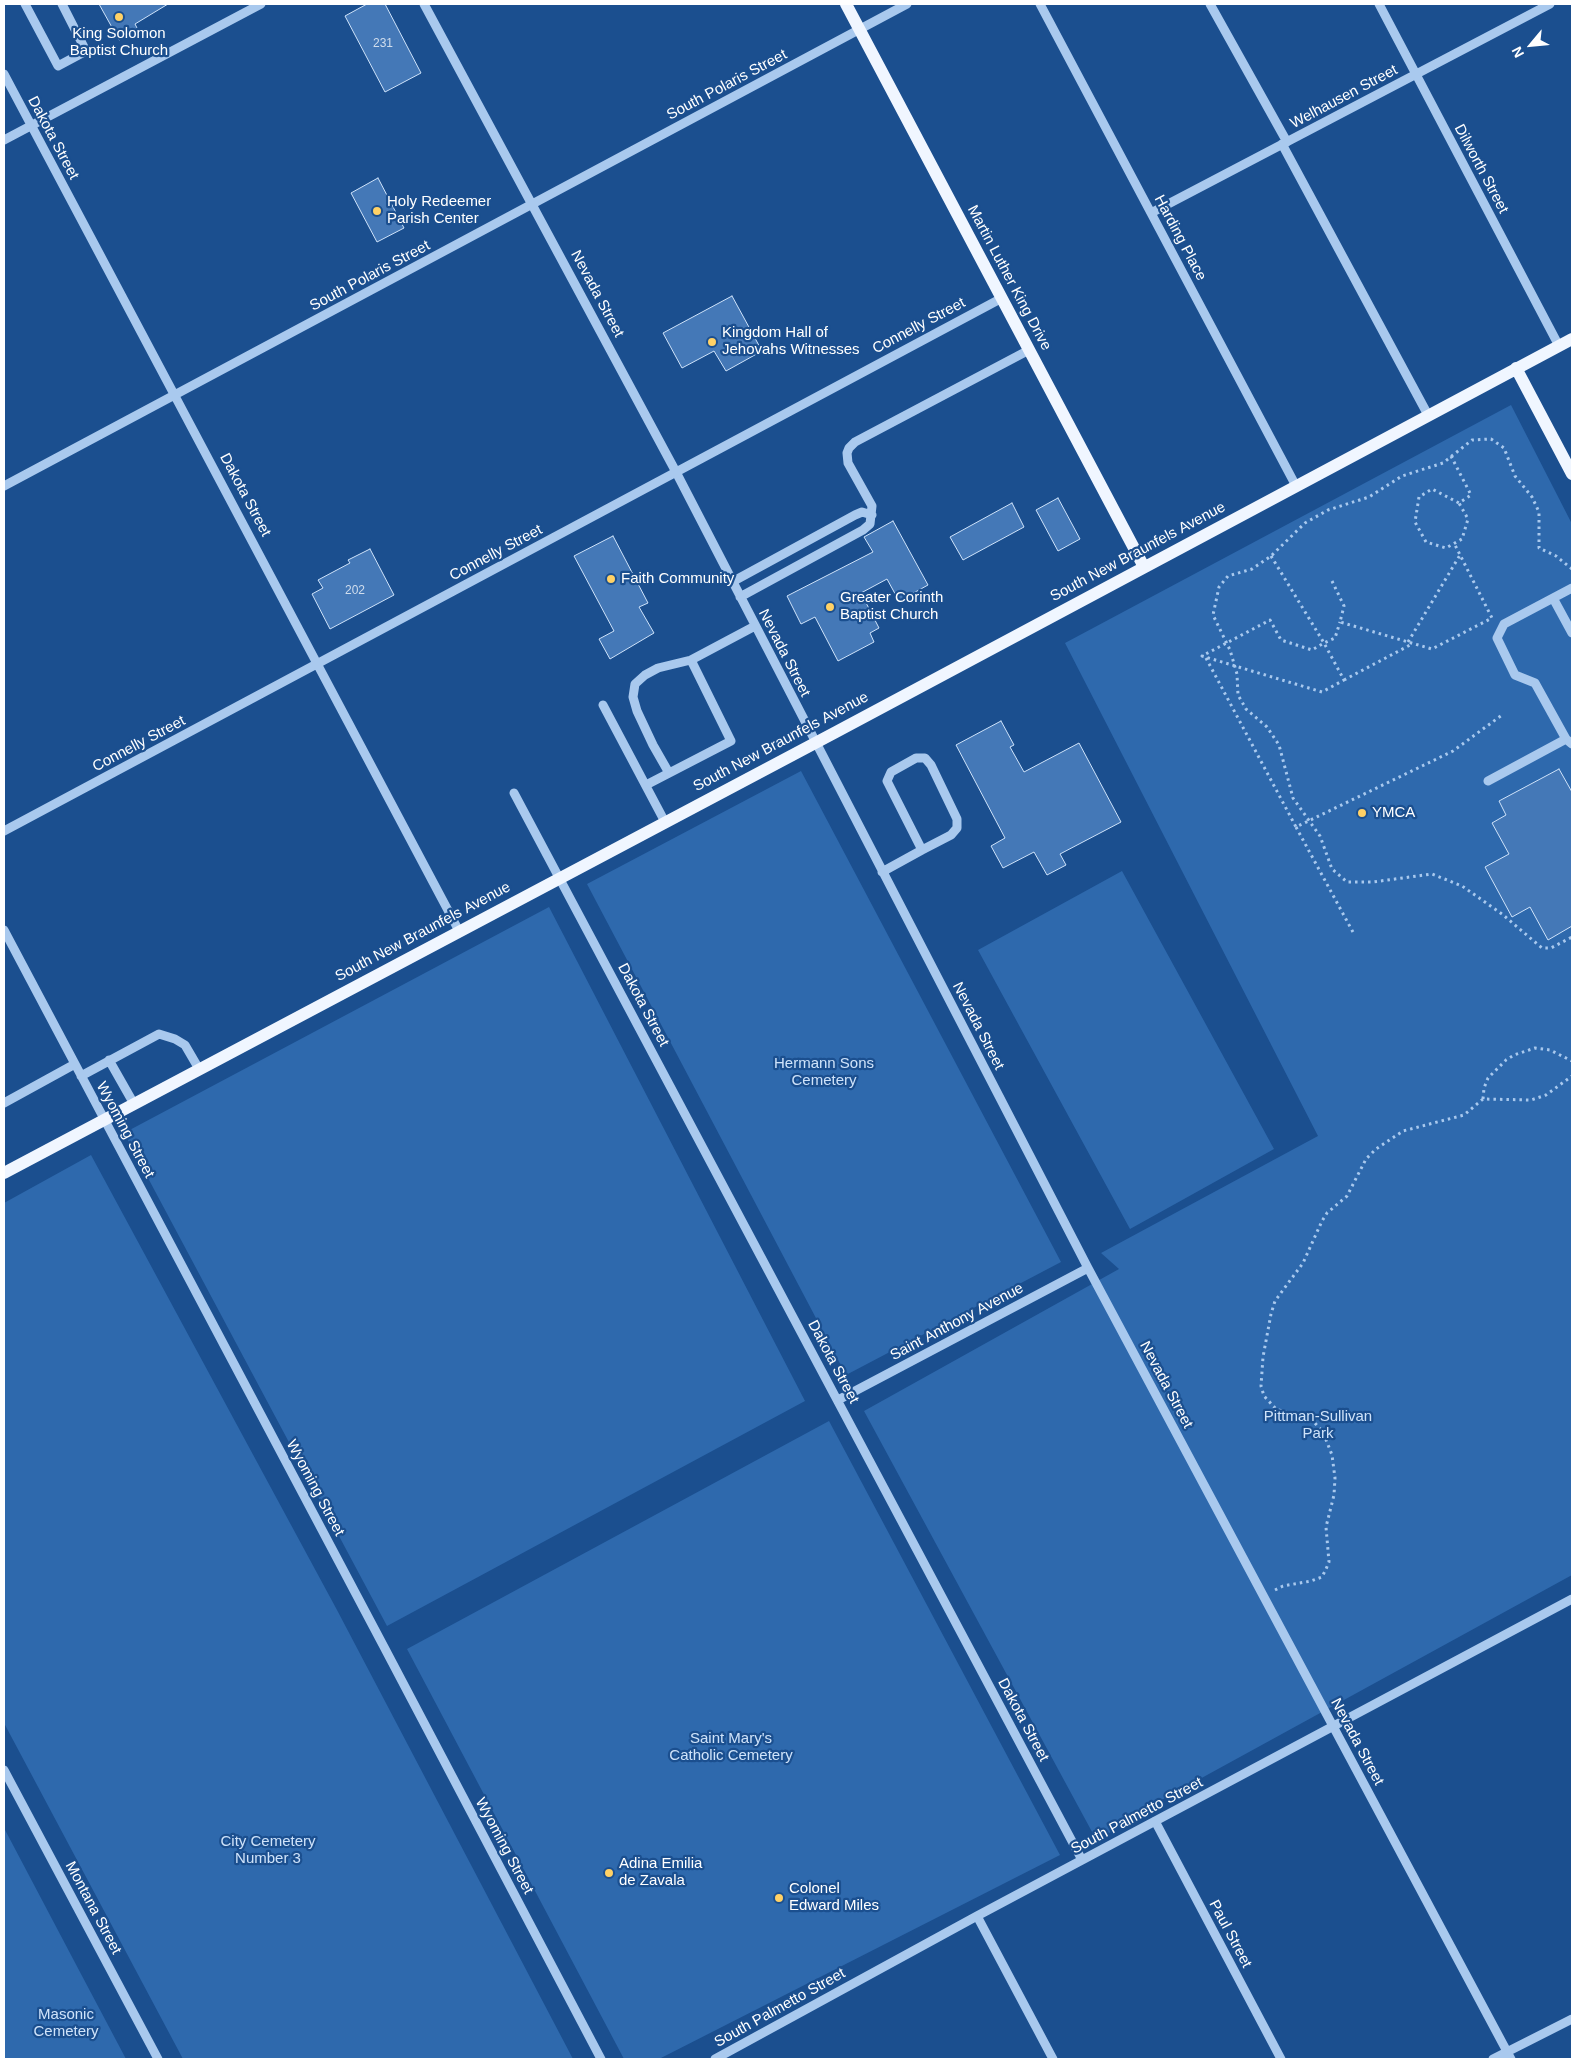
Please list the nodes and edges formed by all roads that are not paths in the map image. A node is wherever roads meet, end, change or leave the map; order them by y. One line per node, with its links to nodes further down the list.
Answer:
1 (25, 4): 2 (street)
2 (62, 4)
3 (262, 4): 14 (street)
4 (424, 4): 17 (street, Nevada Street)
5 (846, 4): 11 (main road, Martin Luther King Drive)
6 (908, 4): 11 (street, South Polaris Street)
7 (1040, 4): 18 (street, Harding Place)
8 (1210, 4): 16 (street)
9 (1379, 4): 13 (street, Dilworth Street)
10 (1550, 4): 13 (street, Welhausen Street)
11 (860, 30): 17 (street, South Polaris Street); 19 (main road, Martin Luther King Drive)
12 (4, 74): 14 (street, Dakota Street)
13 (1416, 75): 16 (street, Welhausen Street); 21 (street, Dilworth Street)
14 (31, 126): 15 (street); 24 (street, Dakota Street)
15 (4, 140)
16 (1285, 143): 18 (street, Welhausen Street); 25 (street)
17 (534, 205): 24 (street, South Polaris Street); 26 (street, Nevada Street)
18 (1151, 213): 29 (street, Harding Place)
19 (1002, 298): 22 (main road, Martin Luther King Drive); 26 (street, Connelly Street)
20 (1572, 339): 21 (main road, South New Braunfels Avenue)
21 (1558, 346): 23 (main road, South New Braunfels Avenue)
22 (1029, 350): 30 (street); 31 (main road, Martin Luther King Drive)
23 (1516, 368): 25 (main road, South New Braunfels Avenue); 27 (main road)
24 (176, 394): 28 (street, South Polaris Street); 39 (street, Dakota Street)
25 (1428, 415): 29 (main road, South New Braunfels Avenue)
26 (676, 472): 32 (street, Nevada Street); 39 (street, Connelly Street)
27 (1572, 474)
28 (4, 486)
29 (1296, 486): 31 (main road, South New Braunfels Avenue)
30 (872, 515): 32 (street); 34 (street)
31 (1144, 567): 42 (main road, South New Braunfels Avenue)
32 (732, 582): 34 (street, Nevada Street)
33 (1572, 588): 35 (street)
34 (740, 597): 36 (street, Nevada Street)
35 (1553, 598): 37 (street); 41 (street)
36 (755, 626): 38 (street); 42 (street, Nevada Street)
37 (1572, 633)
38 (691, 660): 43 (street); 43 (street)
39 (318, 664): 48 (street, Connelly Street); 53 (street, Dakota Street)
40 (603, 704): 45 (street)
41 (1569, 742): 44 (street)
42 (815, 743): 47 (main road, South New Braunfels Avenue); 50 (street, Nevada Street)
43 (669, 773): 45 (street)
44 (1488, 781)
45 (646, 785): 47 (street)
46 (514, 793): 51 (street, Dakota Street)
47 (665, 822): 51 (main road, South New Braunfels Avenue)
48 (4, 831)
49 (922, 850): 49 (street); 50 (street)
50 (882, 872): 62 (street, Nevada Street)
51 (559, 877): 53 (main road, South New Braunfels Avenue); 63 (street, Dakota Street)
52 (4, 930): 55 (street, Wyoming Street)
53 (459, 931): 56 (main road, South New Braunfels Avenue)
54 (109, 1060): 56 (street); 57 (street); 59 (street)
55 (75, 1064): 57 (street, Wyoming Street); 58 (street)
56 (199, 1069): 59 (main road, South New Braunfels Avenue)
57 (81, 1076): 60 (street, Wyoming Street)
58 (4, 1103)
59 (134, 1104): 60 (main road, South New Braunfels Avenue)
60 (104, 1120): 61 (main road, South New Braunfels Avenue); 73 (street, Wyoming Street)
61 (4, 1173)
62 (1088, 1268): 63 (street, Saint Anthony Avenue); 65 (street, Nevada Street)
63 (838, 1400): 68 (street, Dakota Street)
64 (1572, 1598): 65 (street, South Palmetto Street)
65 (1333, 1726): 67 (street, South Palmetto Street); 71 (street, Nevada Street)
66 (4, 1770): 72 (street, Montana Street)
67 (1155, 1822): 68 (street, South Palmetto Street); 76 (street, Paul Street)
68 (1082, 1860): 69 (street, South Palmetto Street)
69 (977, 1916): 74 (street, South Palmetto Street); 75 (street)
70 (1572, 2019): 71 (street)
71 (1510, 2056): 77 (street)
72 (158, 2059)
73 (600, 2059)
74 (716, 2059)
75 (1053, 2059)
76 (1281, 2059)
77 (1493, 2059)

